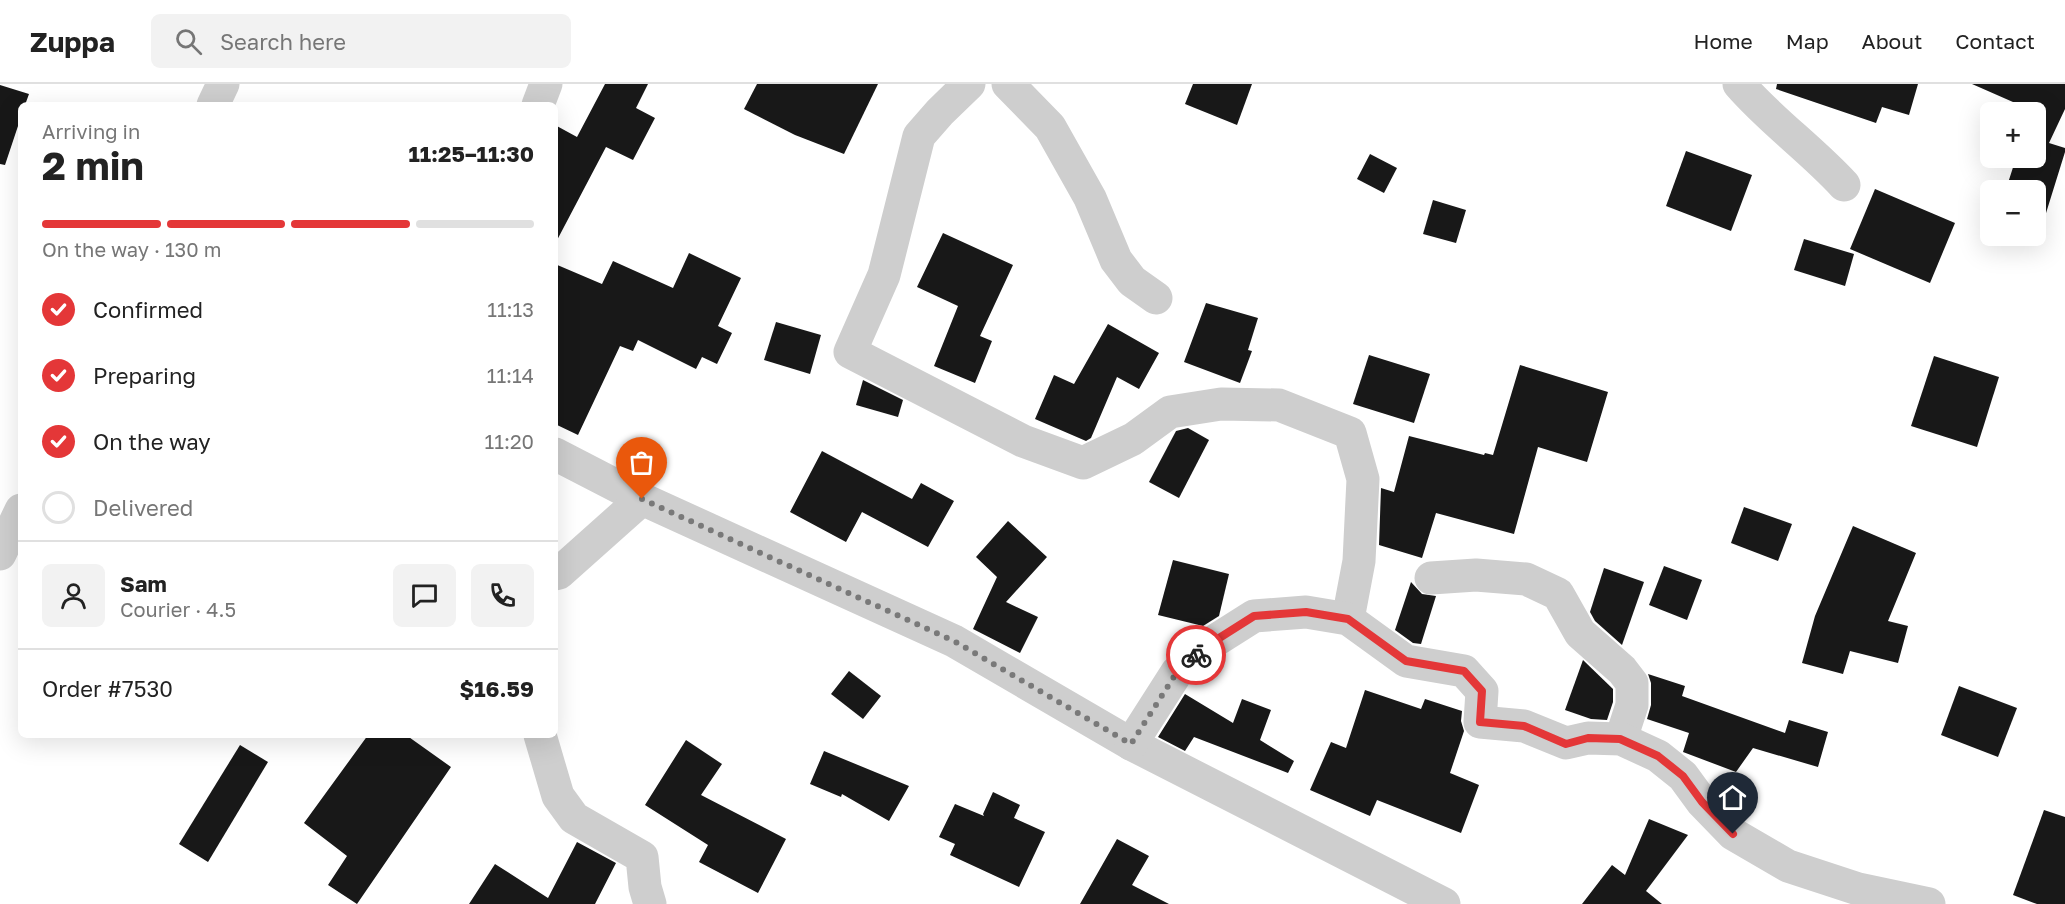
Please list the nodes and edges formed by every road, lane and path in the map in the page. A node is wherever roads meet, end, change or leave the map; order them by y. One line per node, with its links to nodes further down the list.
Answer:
1 (223, 84): 6 (street)
2 (546, 84): 7 (street)
3 (969, 84): 16 (street)
4 (1008, 84): 9 (street)
5 (1739, 84): 8 (street)
6 (214, 102)
7 (539, 102)
8 (1844, 184)
9 (1156, 298)
10 (558, 456): 11 (street)
11 (642, 499): 14 (street); 19 (street)
12 (18, 516): 13 (street)
13 (0, 554)
14 (558, 573)
15 (1431, 578): 18 (street)
16 (1348, 619): 18 (street); 19 (street)
17 (541, 738): 20 (street)
18 (1620, 739): 22 (street)
19 (1131, 744): 21 (street)
20 (650, 904)
21 (1444, 904)
22 (1929, 904)

